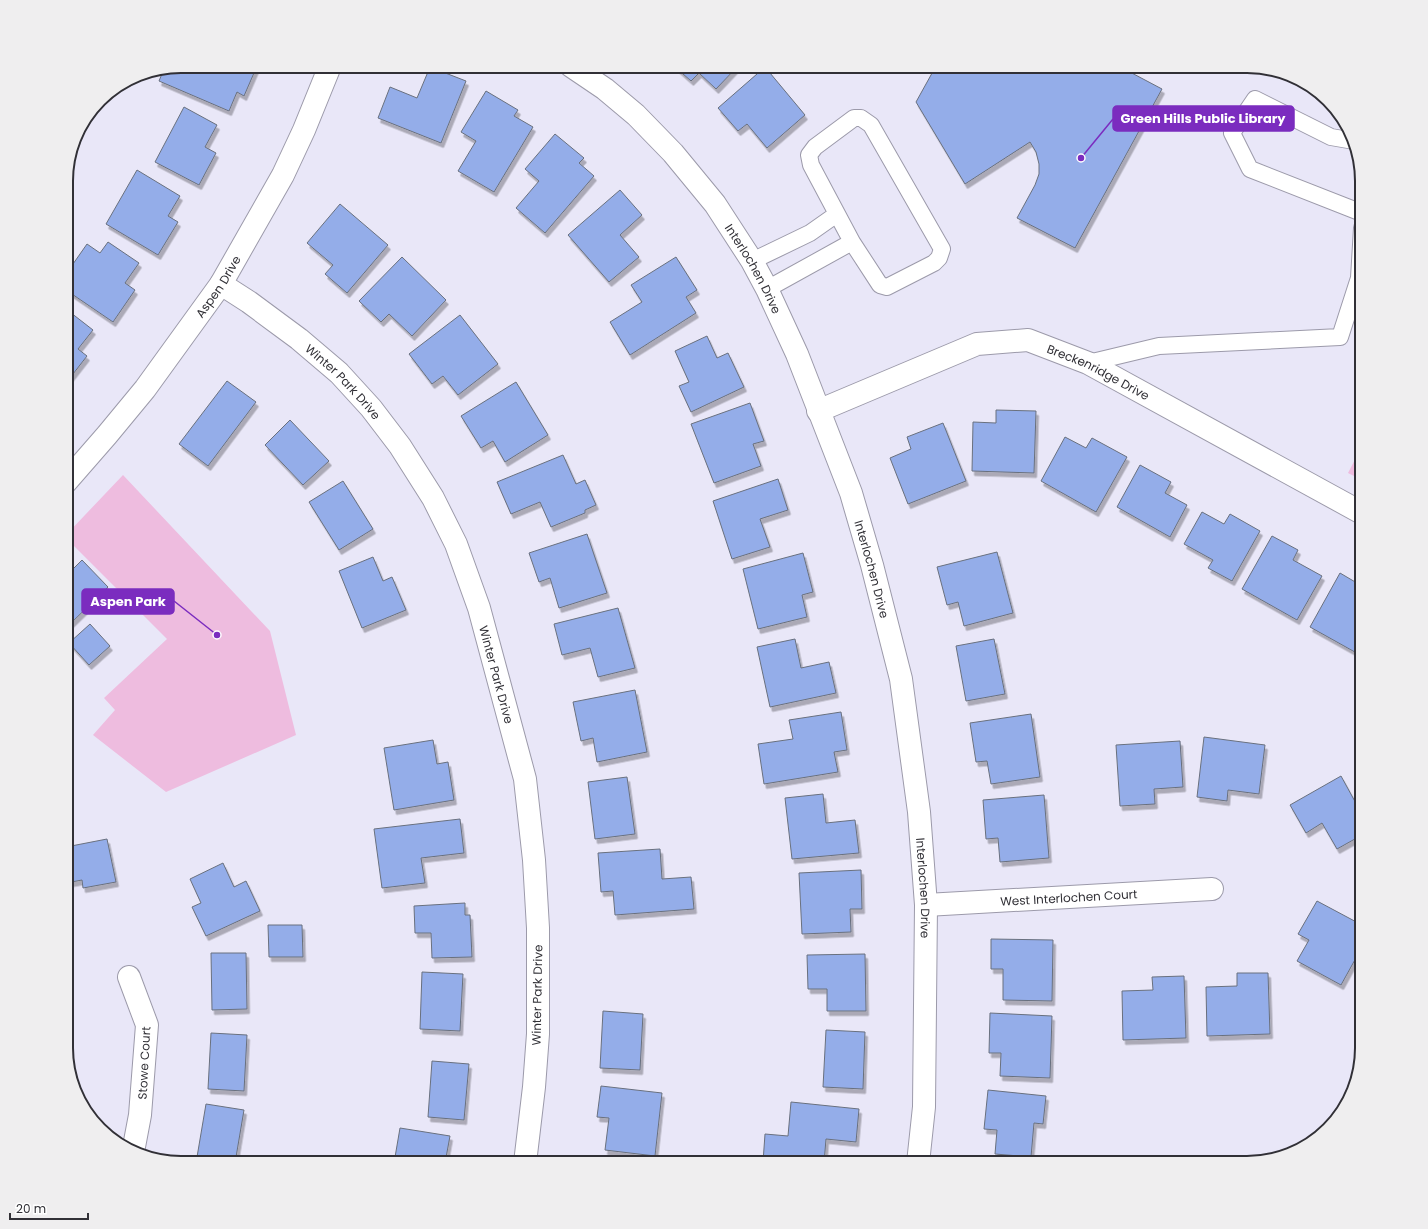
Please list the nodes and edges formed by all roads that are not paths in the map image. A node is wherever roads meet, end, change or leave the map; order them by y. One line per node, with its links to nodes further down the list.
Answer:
1 (327, 73): 8 (street, Aspen Drive)
2 (582, 73): 7 (street, Interlochen Drive)
3 (1347, 140): 4 (lane)
4 (1355, 210)
5 (837, 214): 6 (lane); 6 (lane); 7 (lane)
6 (852, 242): 10 (lane)
7 (752, 261): 10 (street, Interlochen Drive)
8 (221, 284): 13 (street, Aspen Drive); 19 (street, Winter Park Drive)
9 (1355, 288): 11 (lane)
10 (767, 289): 12 (street, Interlochen Drive)
11 (1088, 363): 12 (street, Breckenridge Drive); 14 (street, Breckenridge Drive)
12 (818, 411): 16 (street, Interlochen Drive)
13 (73, 474)
14 (1355, 509)
15 (1212, 889): 16 (street, West Interlochen Court)
16 (926, 905): 20 (street, Interlochen Drive)
17 (129, 977): 18 (street, Stowe Court)
18 (134, 1146)
19 (526, 1156)
20 (919, 1156)

